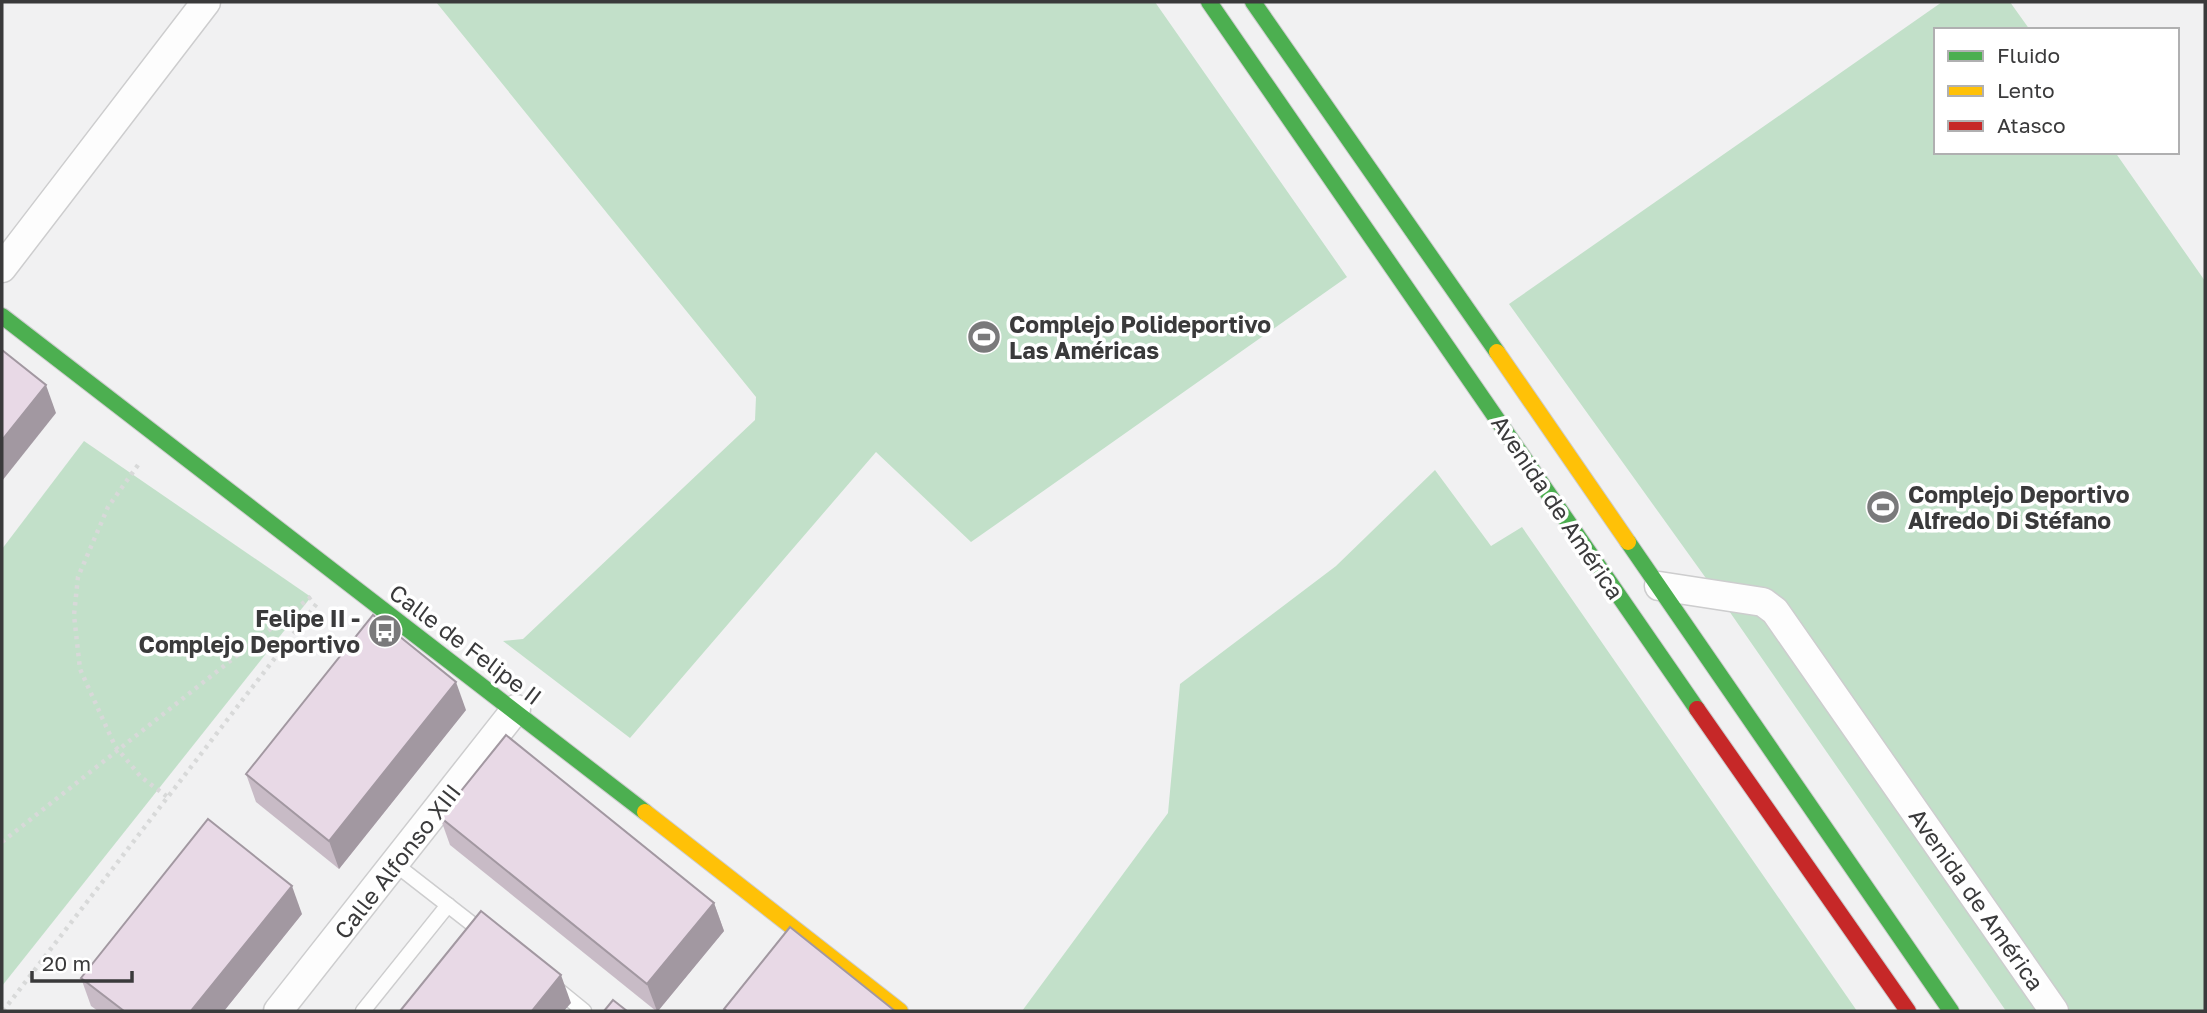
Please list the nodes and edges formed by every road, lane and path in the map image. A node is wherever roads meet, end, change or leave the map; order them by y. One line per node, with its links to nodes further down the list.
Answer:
1 (206, 2): 4 (street)
2 (1209, 2): 22 (main road, Avenida de América)
3 (1253, 2): 8 (main road, Avenida de América)
4 (2, 268)
5 (2, 316): 6 (main road, Calle de Felipe II)
6 (159, 436): 7 (main road, Calle de Felipe II); 10 (path)
7 (338, 576): 9 (main road, Calle de Felipe II); 10 (path); 11 (path)
8 (1659, 586): 23 (main road, Avenida de América); 24 (street, Avenida de América)
9 (516, 709): 13 (street, Calle Alfonso XIII); 21 (main road, Calle de Felipe II)
10 (118, 750): 11 (path); 12 (path)
11 (169, 798): 17 (path)
12 (2, 842)
13 (395, 864): 14 (lane); 18 (street, Calle Alfonso XIII)
14 (448, 905): 15 (lane); 19 (lane)
15 (501, 946)
16 (544, 979): 20 (lane)
17 (3, 1011)
18 (278, 1011)
19 (363, 1011)
20 (584, 1011)
21 (900, 1011)
22 (1908, 1011)
23 (1951, 1011)
24 (2054, 1011)

